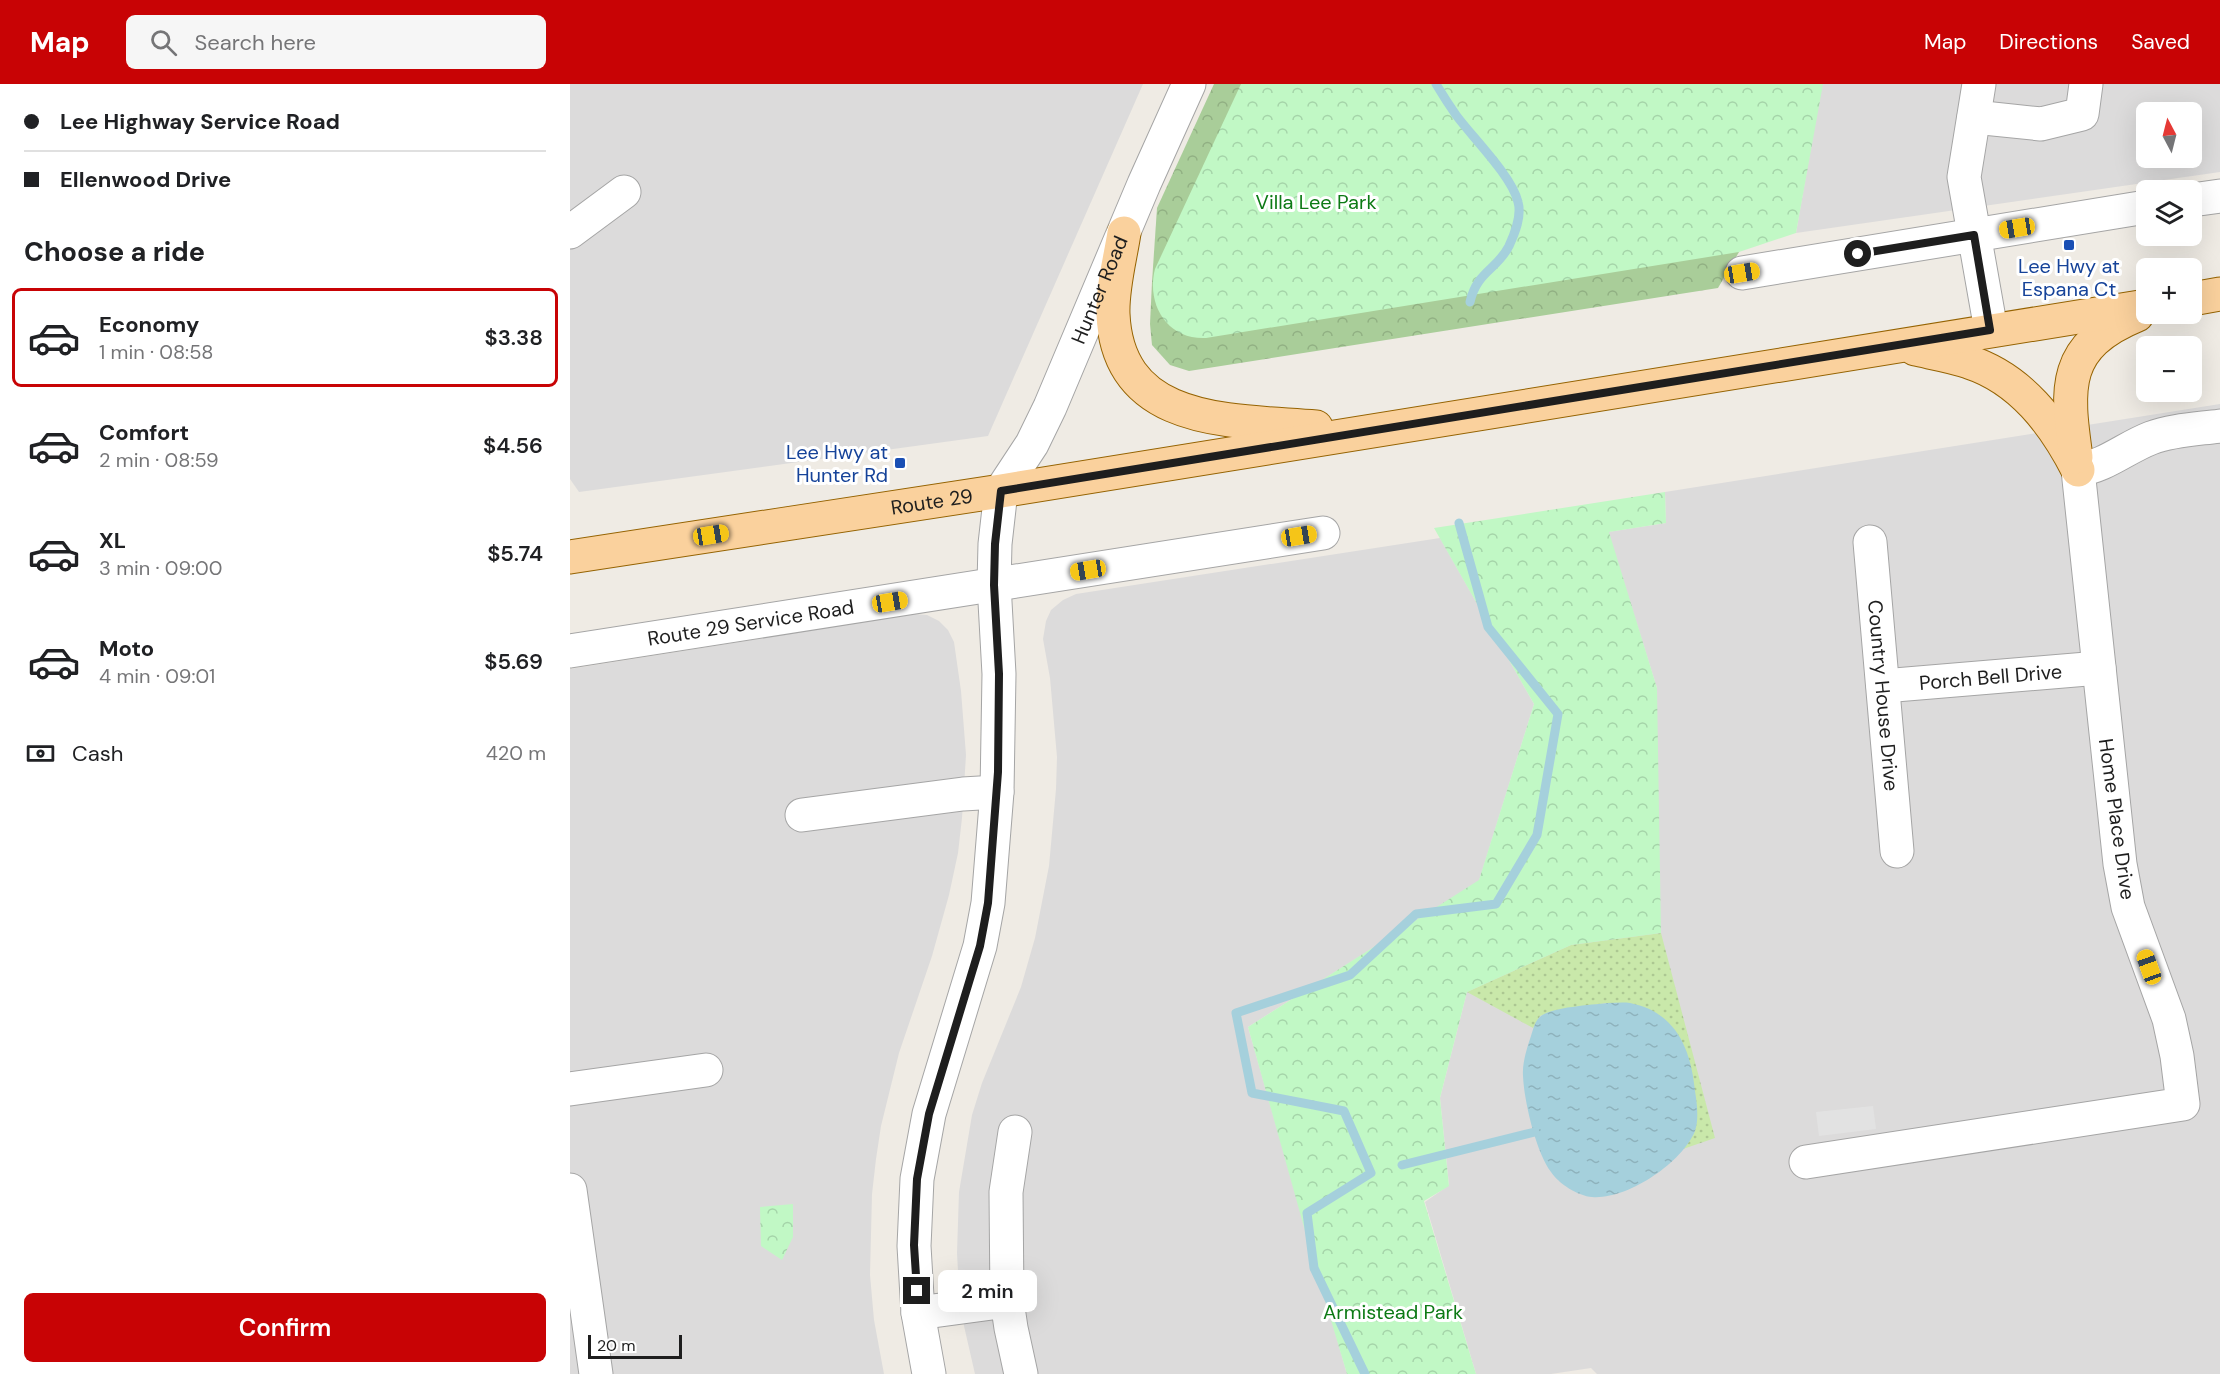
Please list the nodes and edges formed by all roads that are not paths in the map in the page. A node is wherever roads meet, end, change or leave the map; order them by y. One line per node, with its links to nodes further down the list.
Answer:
1 (1189, 84): 10 (street, Hunter Road)
2 (1979, 84): 4 (street)
3 (2086, 84): 4 (street)
4 (1974, 117): 11 (street)
5 (624, 192): 9 (street)
6 (2220, 196): 7 (street)
7 (2202, 199)
8 (2136, 209): 11 (street)
9 (570, 232)
10 (1124, 232): 20 (main road); 22 (street, Hunter Road)
11 (1974, 235): 12 (street); 17 (street)
12 (1742, 273)
13 (2220, 294): 14 (main road)
14 (2202, 297)
15 (2136, 308): 17 (main road, Route 29)
16 (2136, 317): 21 (main road)
17 (1990, 330): 18 (main road, Route 29)
18 (1899, 345): 20 (main road, Route 29); 21 (main road)
19 (2220, 426): 21 (street)
20 (1368, 431): 22 (main road, Route 29)
21 (2078, 470): 28 (street, Home Place Drive)
22 (1001, 491): 25 (main road, Route 29); 26 (street)
23 (1323, 532): 26 (street, Route 29 Service Road)
24 (1870, 542): 29 (street, Country House Drive)
25 (570, 558)
26 (994, 585): 27 (street, Route 29 Service Road); 30 (street)
27 (570, 651)
28 (2099, 669): 29 (street, Porch Bell Drive); 36 (street, Home Place Drive)
29 (1883, 686): 32 (street, Country House Drive)
30 (997, 792): 31 (street); 39 (street)
31 (802, 815)
32 (1897, 851)
33 (706, 1070): 34 (street)
34 (570, 1089)
35 (1015, 1132): 38 (street)
36 (1806, 1162)
37 (570, 1190): 40 (street)
38 (1007, 1301): 39 (street); 42 (street)
39 (918, 1313): 41 (street)
40 (596, 1374)
41 (929, 1374)
42 (1021, 1374)

